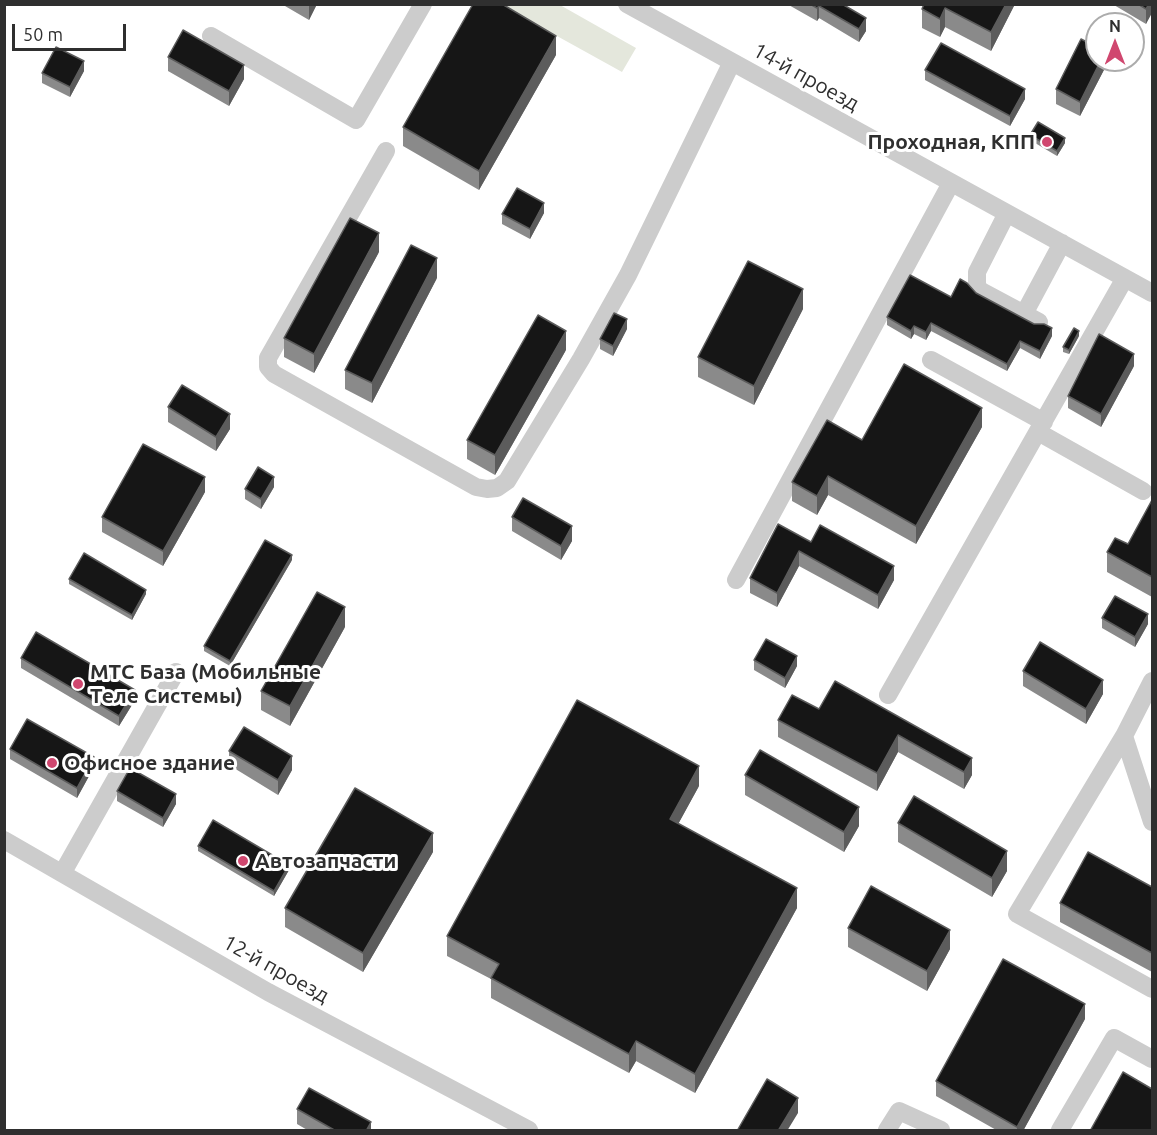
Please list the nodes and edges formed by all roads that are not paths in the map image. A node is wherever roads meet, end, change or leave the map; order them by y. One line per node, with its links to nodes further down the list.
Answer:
1 (423, 4): 3 (street)
2 (627, 4): 4 (street, 14-й проезд)
3 (210, 36)
4 (732, 62): 5 (street); 6 (street, 14-й проезд)
5 (386, 151)
6 (951, 183): 7 (street, 14-й проезд); 14 (street)
7 (1007, 213): 8 (street, 14-й проезд); 8 (street)
8 (1062, 243): 9 (street, 14-й проезд)
9 (1125, 278): 10 (street, 14-й проезд); 12 (street)
10 (1152, 293)
11 (931, 360): 12 (street)
12 (1041, 427): 13 (street); 17 (street)
13 (1143, 491)
14 (736, 580)
15 (176, 672): 21 (street)
16 (1152, 681): 18 (street)
17 (888, 695)
18 (1125, 736): 19 (street); 22 (street)
19 (1152, 822)
20 (4, 840): 21 (street, 12-й проезд)
21 (63, 872): 24 (street, 12-й проезд)
22 (1152, 988)
23 (1152, 1059): 27 (street)
24 (529, 1131)
25 (887, 1131): 26 (street)
26 (941, 1131)
27 (1060, 1131)

